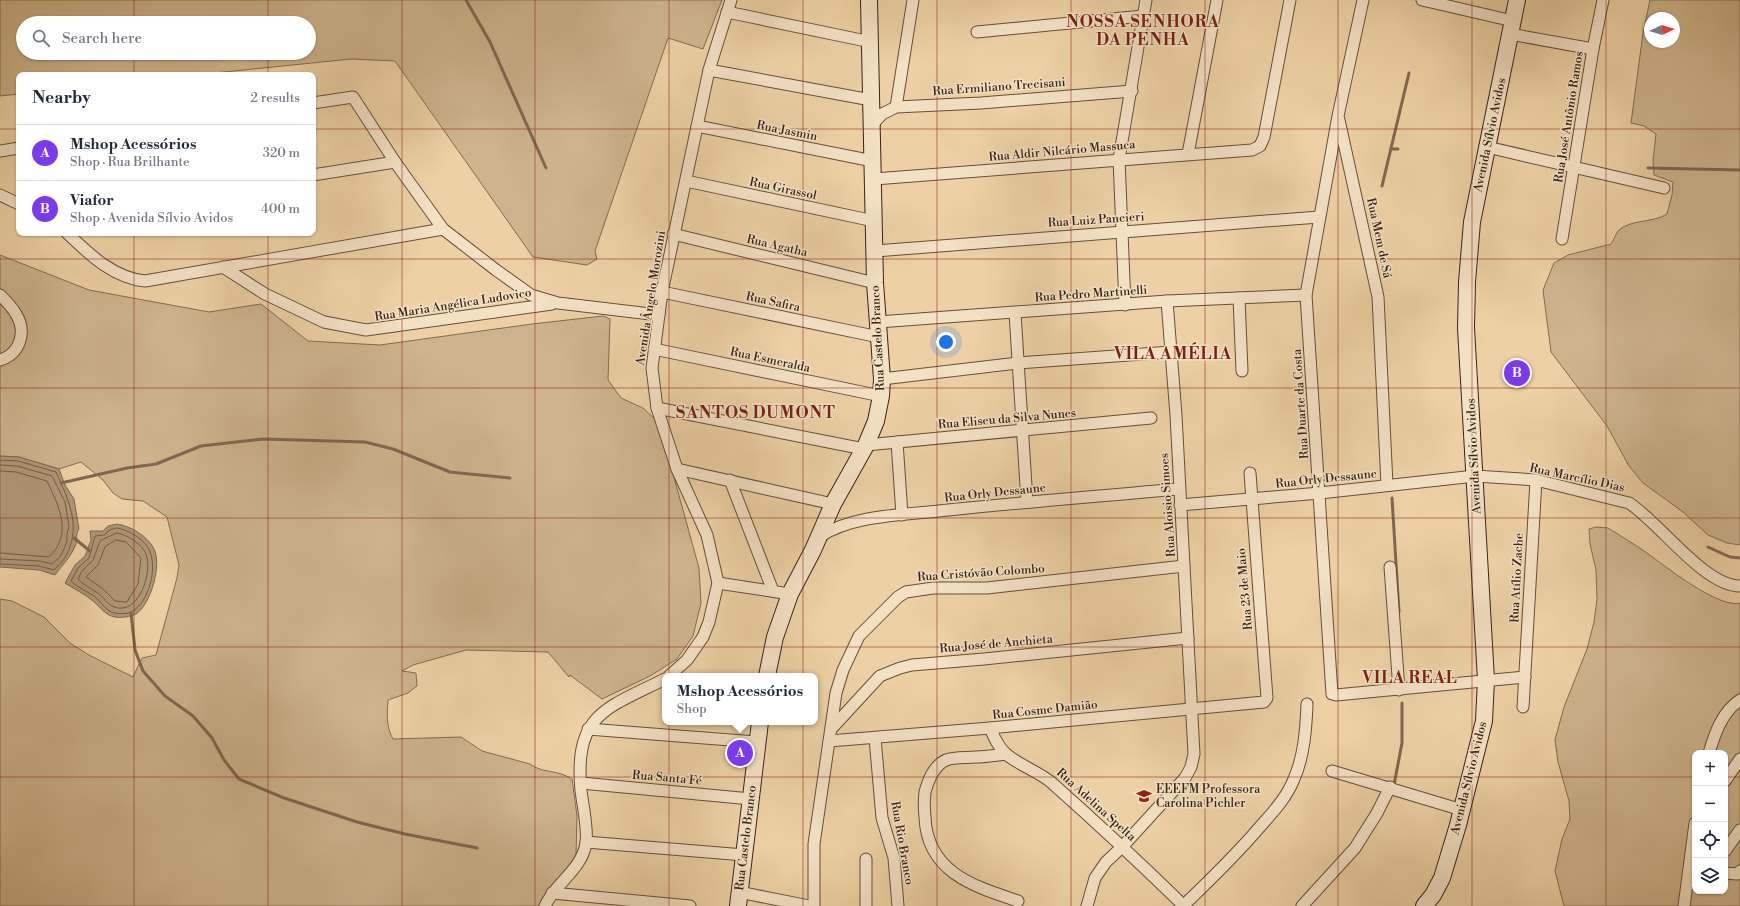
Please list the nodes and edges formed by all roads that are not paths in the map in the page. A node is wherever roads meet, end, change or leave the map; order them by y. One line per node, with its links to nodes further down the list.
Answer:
1 (732, 0): 11 (street, Avenida Ângelo Morozini)
2 (869, 0): 15 (main road, Rua Castelo Branco)
3 (913, 0): 21 (street)
4 (1146, 0): 12 (street)
5 (1217, 0): 28 (street)
6 (1290, 0): 28 (street, Rua Aldir Nilcário Massuca)
7 (1363, 0): 22 (street, Rua Mem de Sá)
8 (1422, 0): 13 (street)
9 (1517, 0): 13 (main road, Avenida Sílvio Avidos)
10 (1603, 0): 16 (street, Rua José Antônio Ramos)
11 (727, 12): 15 (street); 17 (street, Avenida Ângelo Morozini)
12 (1143, 16): 14 (street); 18 (street)
13 (1512, 28): 16 (street); 26 (main road, Avenida Sílvio Avidos)
14 (977, 32)
15 (871, 42): 19 (main road, Rua Castelo Branco)
16 (1593, 49): 32 (street, Rua José Antônio Ramos)
17 (708, 70): 19 (street); 24 (street, Avenida Ângelo Morozini)
18 (1132, 91): 21 (street, Rua Ermiliano Trecisani); 29 (street)
19 (871, 100): 23 (main road, Rua Castelo Branco)
20 (316, 103): 31 (street)
21 (896, 107): 23 (street, Rua Ermiliano Trecisani)
22 (1338, 116): 39 (street, Rua Duarte da Costa); 76 (street, Rua Mem de Sá)
23 (872, 124): 30 (main road, Rua Castelo Branco)
24 (697, 126): 30 (street, Rua Jasmin); 35 (street, Avenida Ângelo Morozini)
25 (16, 148): 27 (street)
26 (1487, 148): 32 (street); 73 (main road, Avenida Sílvio Avidos)
27 (0, 151)
28 (1188, 154): 29 (street, Rua Aldir Nilcário Massuca)
29 (1119, 159): 34 (street, Rua Aldir Nilcário Massuca); 42 (street)
30 (873, 161): 34 (main road, Rua Castelo Branco)
31 (395, 162): 33 (street); 41 (street)
32 (1575, 166): 36 (street); 45 (street, Rua José Antônio Ramos)
33 (316, 175)
34 (874, 179): 40 (main road, Rua Castelo Branco)
35 (686, 181): 40 (street, Rua Girassol); 43 (street, Avenida Ângelo Morozini)
36 (1664, 188)
37 (0, 195): 38 (street)
38 (16, 203)
39 (1319, 217): 42 (street, Rua Luiz Pancieri); 51 (street, Rua Duarte da Costa)
40 (874, 222): 46 (main road, Rua Castelo Branco)
41 (443, 229): 47 (street); 54 (street)
42 (1121, 231): 46 (street, Rua Luiz Pancieri); 55 (street)
43 (673, 234): 48 (street, Rua Agatha); 49 (street, Avenida Ângelo Morozini)
44 (70, 236): 47 (street)
45 (1562, 239)
46 (875, 251): 48 (main road, Rua Castelo Branco)
47 (223, 267): 54 (street, Rua Maria Angélica Ludovico)
48 (875, 283): 58 (main road, Rua Castelo Branco)
49 (662, 292): 57 (street, Avenida Ângelo Morozini); 58 (street, Rua Safira)
50 (0, 295): 61 (street)
51 (1306, 295): 52 (street, Rua Pedro Martinelli); 78 (street, Rua Duarte da Costa)
52 (1239, 298): 53 (street, Rua Pedro Martinelli); 63 (street)
53 (1167, 301): 55 (street, Rua Pedro Martinelli); 60 (street, Rua Aloisio Simoes)
54 (558, 303): 57 (street)
55 (1126, 305): 56 (street, Rua Pedro Martinelli)
56 (1015, 313): 58 (street, Rua Pedro Martinelli); 62 (street)
57 (659, 315): 59 (street, Avenida Ângelo Morozini)
58 (879, 329): 64 (main road, Rua Castelo Branco)
59 (654, 349): 65 (street, Rua Esmeralda); 66 (street, Avenida Ângelo Morozini)
60 (1171, 352): 62 (street); 77 (street, Rua Aloisio Simoes)
61 (0, 360)
62 (1018, 363): 64 (street); 68 (street)
63 (1242, 372)
64 (882, 380): 65 (main road, Rua Castelo Branco)
65 (881, 396): 70 (main road, Rua Castelo Branco)
66 (657, 408): 70 (street, Rua Eliseu da Silva Nunes); 71 (street, Avenida Ângelo Morozini)
67 (1151, 418): 68 (street, Rua Eliseu da Silva Nunes)
68 (1022, 431): 69 (street, Rua Eliseu da Silva Nunes); 80 (street)
69 (897, 442): 70 (street, Rua Eliseu da Silva Nunes); 83 (street)
70 (865, 447): 81 (main road, Rua Castelo Branco)
71 (677, 469): 74 (street); 87 (street, Avenida Ângelo Morozini)
72 (1250, 473): 79 (street, Rua 23 de Maio)
73 (1475, 476): 75 (street, Rua Marcílio Dias); 76 (street, Rua Orly Dessaune); 96 (main road, Avenida Sílvio Avidos)
74 (730, 480): 81 (street); 89 (street)
75 (1536, 480): 88 (street, Rua Marcílio Dias); 94 (street, Rua Atílio Zache)
76 (1387, 486): 78 (street, Rua Orly Dessaune)
77 (1179, 489): 80 (street, Rua Orly Dessaune); 82 (street, Rua Aloisio Simoes)
78 (1320, 493): 79 (street, Rua Orly Dessaune); 97 (street, Rua Duarte da Costa)
79 (1251, 499): 82 (street, Rua Orly Dessaune); 99 (street, Rua 23 de Maio)
80 (1027, 502): 83 (street, Rua Orly Dessaune)
81 (833, 504): 84 (main road, Rua Castelo Branco)
82 (1180, 505): 85 (street, Rua Aloisio Simoes)
83 (902, 515): 84 (street, Rua Orly Dessaune)
84 (818, 537): 90 (main road, Rua Castelo Branco)
85 (1184, 566): 91 (street, Rua Aloisio Simoes); 104 (street, Rua Cristóvão Colombo)
86 (1390, 567): 97 (street)
87 (718, 582): 89 (street); 92 (street, Avenida Ângelo Morozini)
88 (1740, 586)
89 (773, 591): 90 (street)
90 (790, 594): 93 (main road, Rua Castelo Branco)
91 (1188, 638): 102 (street, Rua Aloisio Simoes); 104 (street, Rua José de Anchieta)
92 (672, 673)
93 (768, 673)
94 (1525, 676): 96 (street); 101 (street, Rua Atílio Zache)
95 (662, 680): 106 (street)
96 (1486, 680): 97 (street); 118 (main road, Avenida Sílvio Avidos)
97 (1399, 690)
98 (1740, 700): 110 (street)
99 (1264, 702): 102 (street, Rua Cosme Damião)
100 (1307, 704): 138 (street)
101 (1523, 707)
102 (1192, 708): 105 (street, Rua Cosme Damião); 122 (street, Rua Aloisio Simoes)
103 (759, 725): 109 (main road, Rua Castelo Branco)
104 (832, 728): 108 (street, Rua Cristóvão Colombo)
105 (990, 728): 107 (street, Rua Cosme Damião); 111 (street, Rua Adelina Spelta)
106 (588, 729): 109 (street); 115 (street)
107 (875, 738): 108 (street, Rua Cosme Damião); 136 (street, Rua Rio Branco)
108 (829, 741): 134 (street, Rua Cristóvão Colombo)
109 (756, 742): 117 (main road, Rua Castelo Branco)
110 (1710, 750)
111 (1006, 754): 122 (street, Rua Adelina Spelta); 130 (street)
112 (1740, 759): 114 (street)
113 (1332, 771): 116 (street)
114 (1728, 777)
115 (581, 783): 117 (street, Rua Santa Fé); 120 (street)
116 (1390, 787): 118 (street); 139 (street)
117 (751, 799): 124 (main road, Rua Castelo Branco)
118 (1462, 810): 140 (main road, Avenida Sílvio Avidos)
119 (1740, 830): 123 (street)
120 (586, 842): 124 (street); 128 (street)
121 (1692, 844): 141 (street)
122 (1123, 846): 137 (street, Rua Aloisio Simoes); 138 (street, Rua Adelina Spelta)
123 (1728, 847)
124 (744, 855): 129 (main road, Rua Castelo Branco)
125 (866, 859): 135 (street)
126 (1740, 871): 127 (street)
127 (1728, 874)
128 (552, 893): 131 (street); 132 (street)
129 (738, 899): 133 (street)
130 (1018, 901)
131 (545, 906)
132 (690, 906)
133 (809, 906)
134 (814, 906)
135 (866, 906)
136 (898, 906)
137 (1087, 906)
138 (1184, 906)
139 (1302, 906)
140 (1424, 906)
141 (1684, 906)

